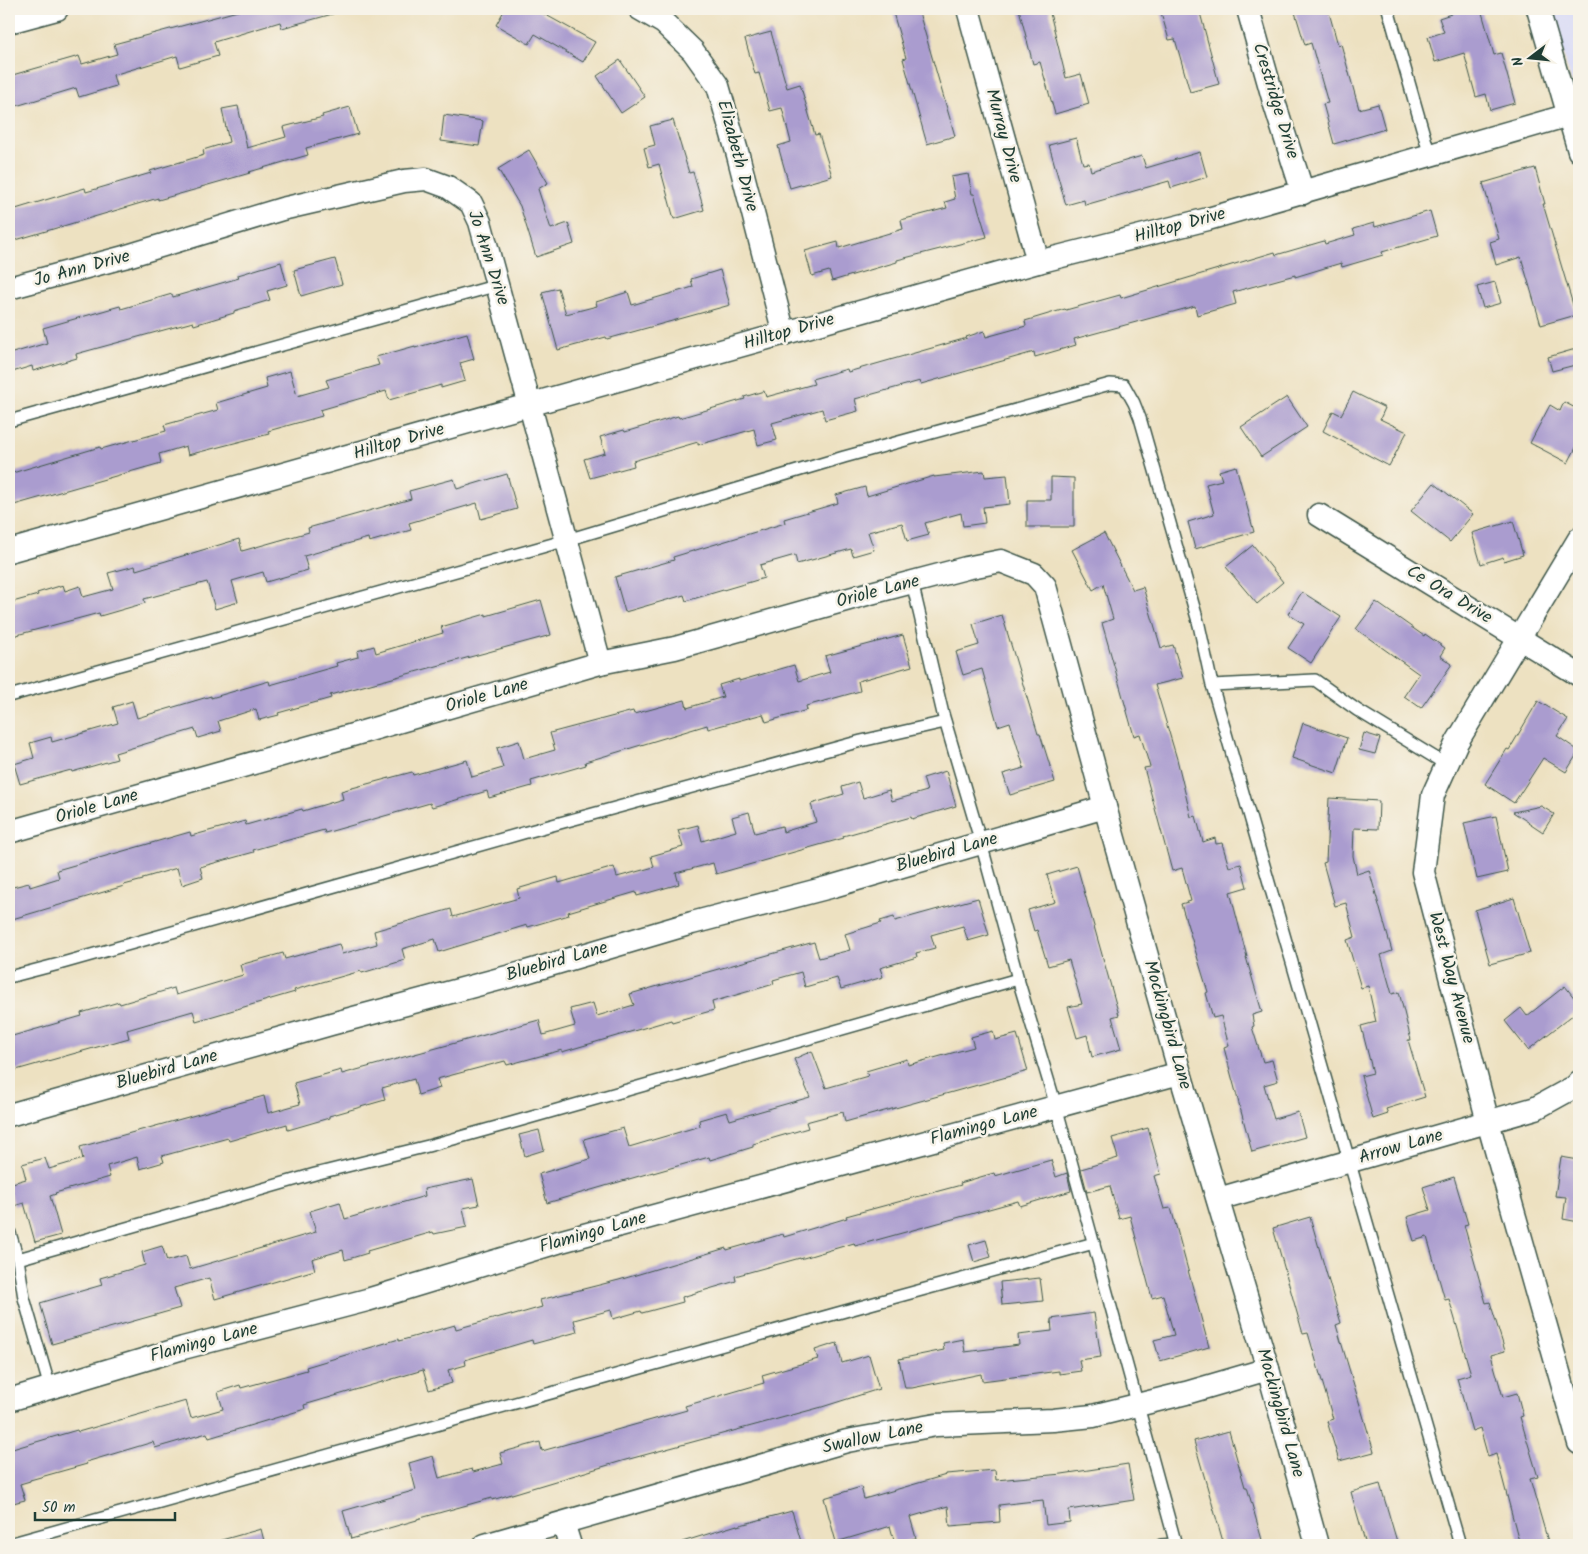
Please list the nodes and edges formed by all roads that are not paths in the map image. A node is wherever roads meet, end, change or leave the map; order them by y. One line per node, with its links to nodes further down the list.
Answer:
1 (57, 9): 7 (street)
2 (640, 9): 15 (street, Elizabeth Drive)
3 (968, 9): 12 (street, Murray Drive)
4 (1248, 9): 11 (street, Crestridge Drive)
5 (1388, 9): 10 (lane)
6 (1538, 9): 8 (street)
7 (9, 22)
8 (1569, 115): 9 (street); 10 (street, Hilltop Drive)
9 (1579, 151)
10 (1430, 156): 11 (street, Hilltop Drive)
11 (1303, 192): 12 (street, Hilltop Drive)
12 (1038, 262): 15 (street, Hilltop Drive)
13 (498, 285): 14 (street, Jo Ann Drive); 16 (street, Jo Ann Drive); 17 (lane)
14 (9, 288)
15 (784, 334): 16 (street, Hilltop Drive)
16 (531, 405): 20 (street, Jo Ann Drive); 21 (street, Hilltop Drive)
17 (9, 421)
18 (1318, 516): 24 (street, Ce Ora Drive)
19 (1579, 539): 24 (street, West Way Avenue)
20 (567, 540): 25 (street, Jo Ann Drive); 27 (lane); 28 (lane)
21 (9, 551)
22 (966, 568): 23 (street, Oriole Lane); 31 (street, Mockingbird Lane)
23 (912, 582): 25 (street, Oriole Lane); 29 (lane)
24 (1520, 637): 26 (street, Ce Ora Drive); 30 (street, West Way Avenue)
25 (600, 663): 32 (street, Oriole Lane)
26 (1579, 675)
27 (1212, 685): 30 (lane); 41 (lane)
28 (9, 696)
29 (946, 722): 33 (lane); 34 (lane)
30 (1447, 765): 40 (street, West Way Avenue)
31 (1105, 807): 33 (street, Bluebird Lane); 36 (street, Mockingbird Lane)
32 (9, 832)
33 (981, 843): 35 (lane); 39 (street, Bluebird Lane)
34 (9, 977)
35 (1018, 979): 38 (lane); 45 (lane)
36 (1180, 1073): 38 (street, Flamingo Lane); 42 (street, Mockingbird Lane)
37 (1579, 1082): 40 (street, Arrow Lane)
38 (1056, 1106): 44 (lane); 47 (street, Flamingo Lane)
39 (9, 1115)
40 (1488, 1122): 41 (street, Arrow Lane); 50 (street, West Way Avenue)
41 (1350, 1162): 42 (street, Arrow Lane); 58 (lane)
42 (1218, 1199): 46 (street, Mockingbird Lane)
43 (9, 1230): 45 (lane)
44 (1094, 1243): 49 (lane); 52 (lane)
45 (18, 1259): 47 (lane)
46 (1268, 1369): 49 (street, Swallow Lane); 57 (street, Mockingbird Lane)
47 (50, 1388): 48 (street, Flamingo Lane)
48 (9, 1400)
49 (1139, 1404): 51 (street, Swallow Lane); 56 (lane)
50 (1579, 1443)
51 (563, 1523): 53 (street, Swallow Lane); 54 (street)
52 (9, 1544)
53 (485, 1545)
54 (570, 1545)
55 (1162, 1545): 56 (lane)
56 (1176, 1545)
57 (1316, 1545)
58 (1460, 1545)

